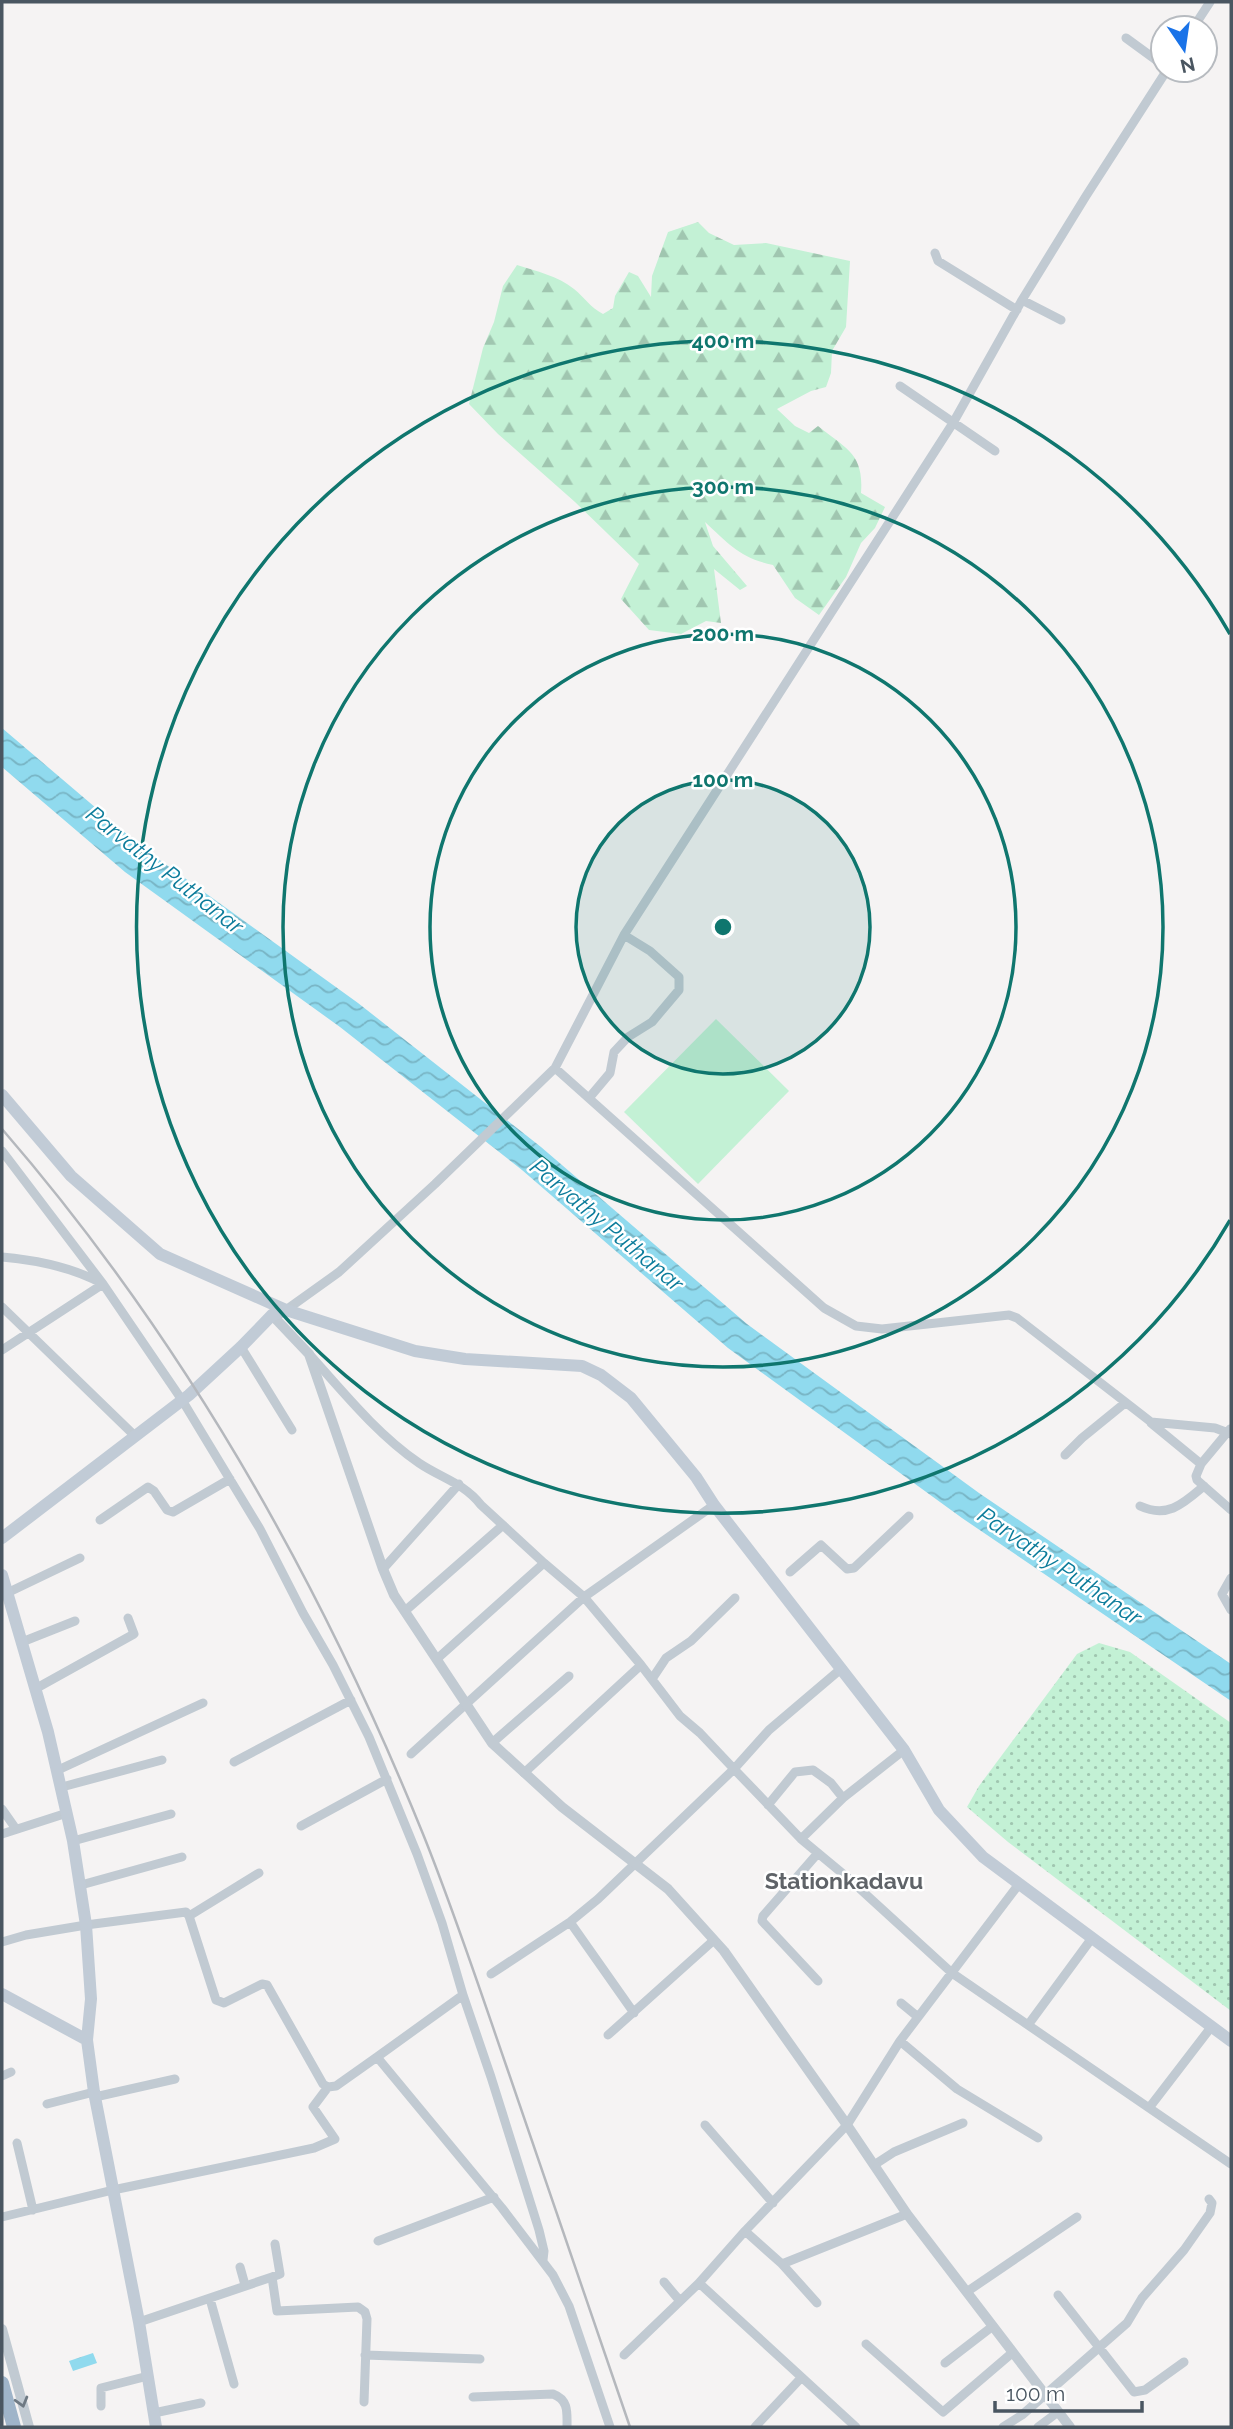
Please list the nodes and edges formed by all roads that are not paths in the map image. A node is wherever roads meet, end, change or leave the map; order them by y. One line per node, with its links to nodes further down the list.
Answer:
1 (1126, 38): 2 (street)
2 (1149, 55)
3 (1158, 84): 5 (street)
4 (935, 253): 6 (street)
5 (1022, 300): 6 (street); 7 (street)
6 (1017, 310): 9 (street)
7 (1061, 320)
8 (900, 386): 9 (street)
9 (953, 423): 10 (street); 11 (street)
10 (995, 451)
11 (624, 935): 12 (street); 14 (street)
12 (555, 1068): 14 (street); 19 (street)
13 (2, 1095): 19 (main road)
14 (589, 1098): 26 (street)
15 (2, 1152): 17 (street)
16 (2, 1257): 17 (street)
17 (103, 1284): 21 (street); 25 (street)
18 (2, 1307): 21 (street)
19 (286, 1310): 20 (main road); 36 (main road)
20 (272, 1315): 22 (main road); 24 (street)
21 (27, 1334): 23 (street); 30 (street)
22 (241, 1347): 25 (main road); 28 (street)
23 (2, 1350)
24 (309, 1354): 34 (street); 45 (street)
25 (182, 1400): 30 (main road); 33 (street)
26 (1125, 1403): 27 (street); 31 (street)
27 (1151, 1422): 29 (street); 32 (street)
28 (292, 1430)
29 (1230, 1431): 32 (street)
30 (135, 1436): 42 (main road)
31 (1065, 1455)
32 (1201, 1464): 35 (street)
33 (230, 1479): 40 (street); 63 (street)
34 (459, 1484): 41 (street); 45 (street)
35 (1204, 1486): 37 (street); 38 (street)
36 (714, 1505): 50 (street); 59 (main road)
37 (1140, 1506)
38 (1231, 1510)
39 (909, 1516): 46 (street)
40 (100, 1520)
41 (503, 1525): 44 (street); 52 (street)
42 (2, 1538)
43 (80, 1558): 49 (street)
44 (544, 1563): 50 (street); 57 (street)
45 (383, 1569): 52 (street)
46 (790, 1572)
47 (2, 1575): 49 (main road)
48 (1231, 1578): 53 (street)
49 (7, 1593): 56 (main road)
50 (584, 1597): 58 (street); 65 (street)
51 (735, 1598): 61 (street)
52 (405, 1611): 57 (street)
53 (1231, 1611)
54 (128, 1618): 62 (street)
55 (75, 1621): 56 (street)
56 (22, 1642): 62 (main road)
57 (438, 1658): 65 (street)
58 (641, 1665): 61 (street); 73 (street)
59 (842, 1668): 67 (main road); 71 (street)
60 (569, 1676): 66 (street)
61 (652, 1679): 71 (street)
62 (35, 1689): 72 (main road)
63 (351, 1700): 70 (street); 74 (street)
64 (203, 1703): 72 (street)
65 (468, 1704): 66 (street); 68 (street)
66 (492, 1743): 73 (street)
67 (904, 1749): 76 (street); 90 (main road)
68 (411, 1754)
69 (162, 1760): 75 (street)
70 (234, 1762)
71 (734, 1769): 77 (street); 88 (street)
72 (58, 1770): 75 (main road)
73 (524, 1773): 88 (street)
74 (387, 1779): 81 (street); 101 (street)
75 (62, 1787): 79 (main road)
76 (843, 1798): 77 (street); 84 (street)
77 (768, 1805): 84 (street)
78 (2, 1809): 82 (street)
79 (67, 1813): 82 (street); 85 (main road)
80 (172, 1814): 85 (street)
81 (301, 1826)
82 (16, 1829): 83 (street)
83 (2, 1834)
84 (801, 1839): 86 (street)
85 (73, 1841): 91 (main road)
86 (818, 1853): 98 (street); 100 (street)
87 (182, 1857): 91 (street)
88 (636, 1864): 93 (street); 96 (street)
89 (259, 1873): 92 (street)
90 (1019, 1884): 95 (main road); 98 (street)
91 (81, 1885): 94 (main road)
92 (189, 1916): 94 (street); 114 (street)
93 (569, 1922): 99 (street); 104 (street)
94 (86, 1924): 97 (street); 109 (main road)
95 (1092, 1938): 106 (street); 107 (main road)
96 (714, 1940): 104 (street); 120 (street)
97 (2, 1942)
98 (952, 1973): 105 (street); 106 (street)
99 (491, 1974)
100 (818, 1981)
101 (463, 1995): 112 (street); 136 (street)
102 (4, 1998): 109 (main road)
103 (901, 2003): 105 (street)
104 (634, 2013): 108 (street)
105 (918, 2017): 111 (street)
106 (1028, 2025): 117 (street)
107 (1212, 2026): 110 (main road); 117 (street)
108 (608, 2035)
109 (87, 2040): 115 (main road)
110 (1231, 2041)
111 (900, 2042): 120 (street); 121 (street)
112 (377, 2057): 114 (street); 126 (street)
113 (175, 2079): 115 (street)
114 (328, 2087): 125 (street)
115 (95, 2095): 116 (street); 125 (main road)
116 (47, 2104)
117 (1149, 2108): 123 (street)
118 (963, 2123): 124 (street)
119 (705, 2125): 128 (street)
120 (847, 2125): 124 (street); 128 (street)
121 (1038, 2138)
122 (17, 2143): 129 (street)
123 (1231, 2164)
124 (874, 2165): 130 (street)
125 (113, 2190): 129 (street); 148 (main road)
126 (494, 2197): 134 (street); 136 (street)
127 (1209, 2199): 152 (street)
128 (773, 2203): 133 (street)
129 (33, 2210): 131 (street)
130 (906, 2214): 137 (street); 143 (street)
131 (2, 2217)
132 (1077, 2217): 143 (street)
133 (745, 2231): 137 (street); 141 (street)
134 (379, 2241)
135 (275, 2244): 139 (street)
136 (542, 2260): 174 (street)
137 (782, 2264): 147 (street)
138 (240, 2267): 142 (street)
139 (272, 2277): 142 (street); 154 (street)
140 (664, 2282): 146 (street)
141 (699, 2283): 146 (street); 160 (street)
142 (245, 2285): 145 (street)
143 (968, 2291): 149 (street)
144 (1058, 2295): 152 (street)
145 (209, 2299): 148 (street); 162 (street)
146 (680, 2301): 155 (street)
147 (817, 2303)
148 (139, 2322): 159 (main road)
149 (992, 2326): 153 (street); 158 (street)
150 (2, 2329): 171 (street, one-way to 171)
151 (866, 2344): 153 (street)
152 (1098, 2348): 157 (street); 163 (street)
153 (1012, 2353): 163 (street)
154 (365, 2355): 156 (street); 165 (street)
155 (624, 2355)
156 (480, 2359)
157 (1184, 2362)
158 (945, 2363)
159 (148, 2376): 167 (street); 169 (main road)
160 (801, 2378): 175 (street); 176 (street)
161 (2, 2383): 170 (highway)
162 (234, 2384)
163 (1045, 2394): 168 (street); 177 (street)
164 (473, 2397): 173 (street)
165 (364, 2402)
166 (201, 2403): 169 (street)
167 (101, 2406)
168 (1058, 2412): 178 (street); 179 (street)
169 (154, 2413): 172 (main road)
170 (14, 2427)
171 (29, 2427)
172 (156, 2427)
173 (567, 2427)
174 (610, 2427)
175 (755, 2427)
176 (856, 2427)
177 (1003, 2427)
178 (1038, 2427)
179 (1070, 2427)

